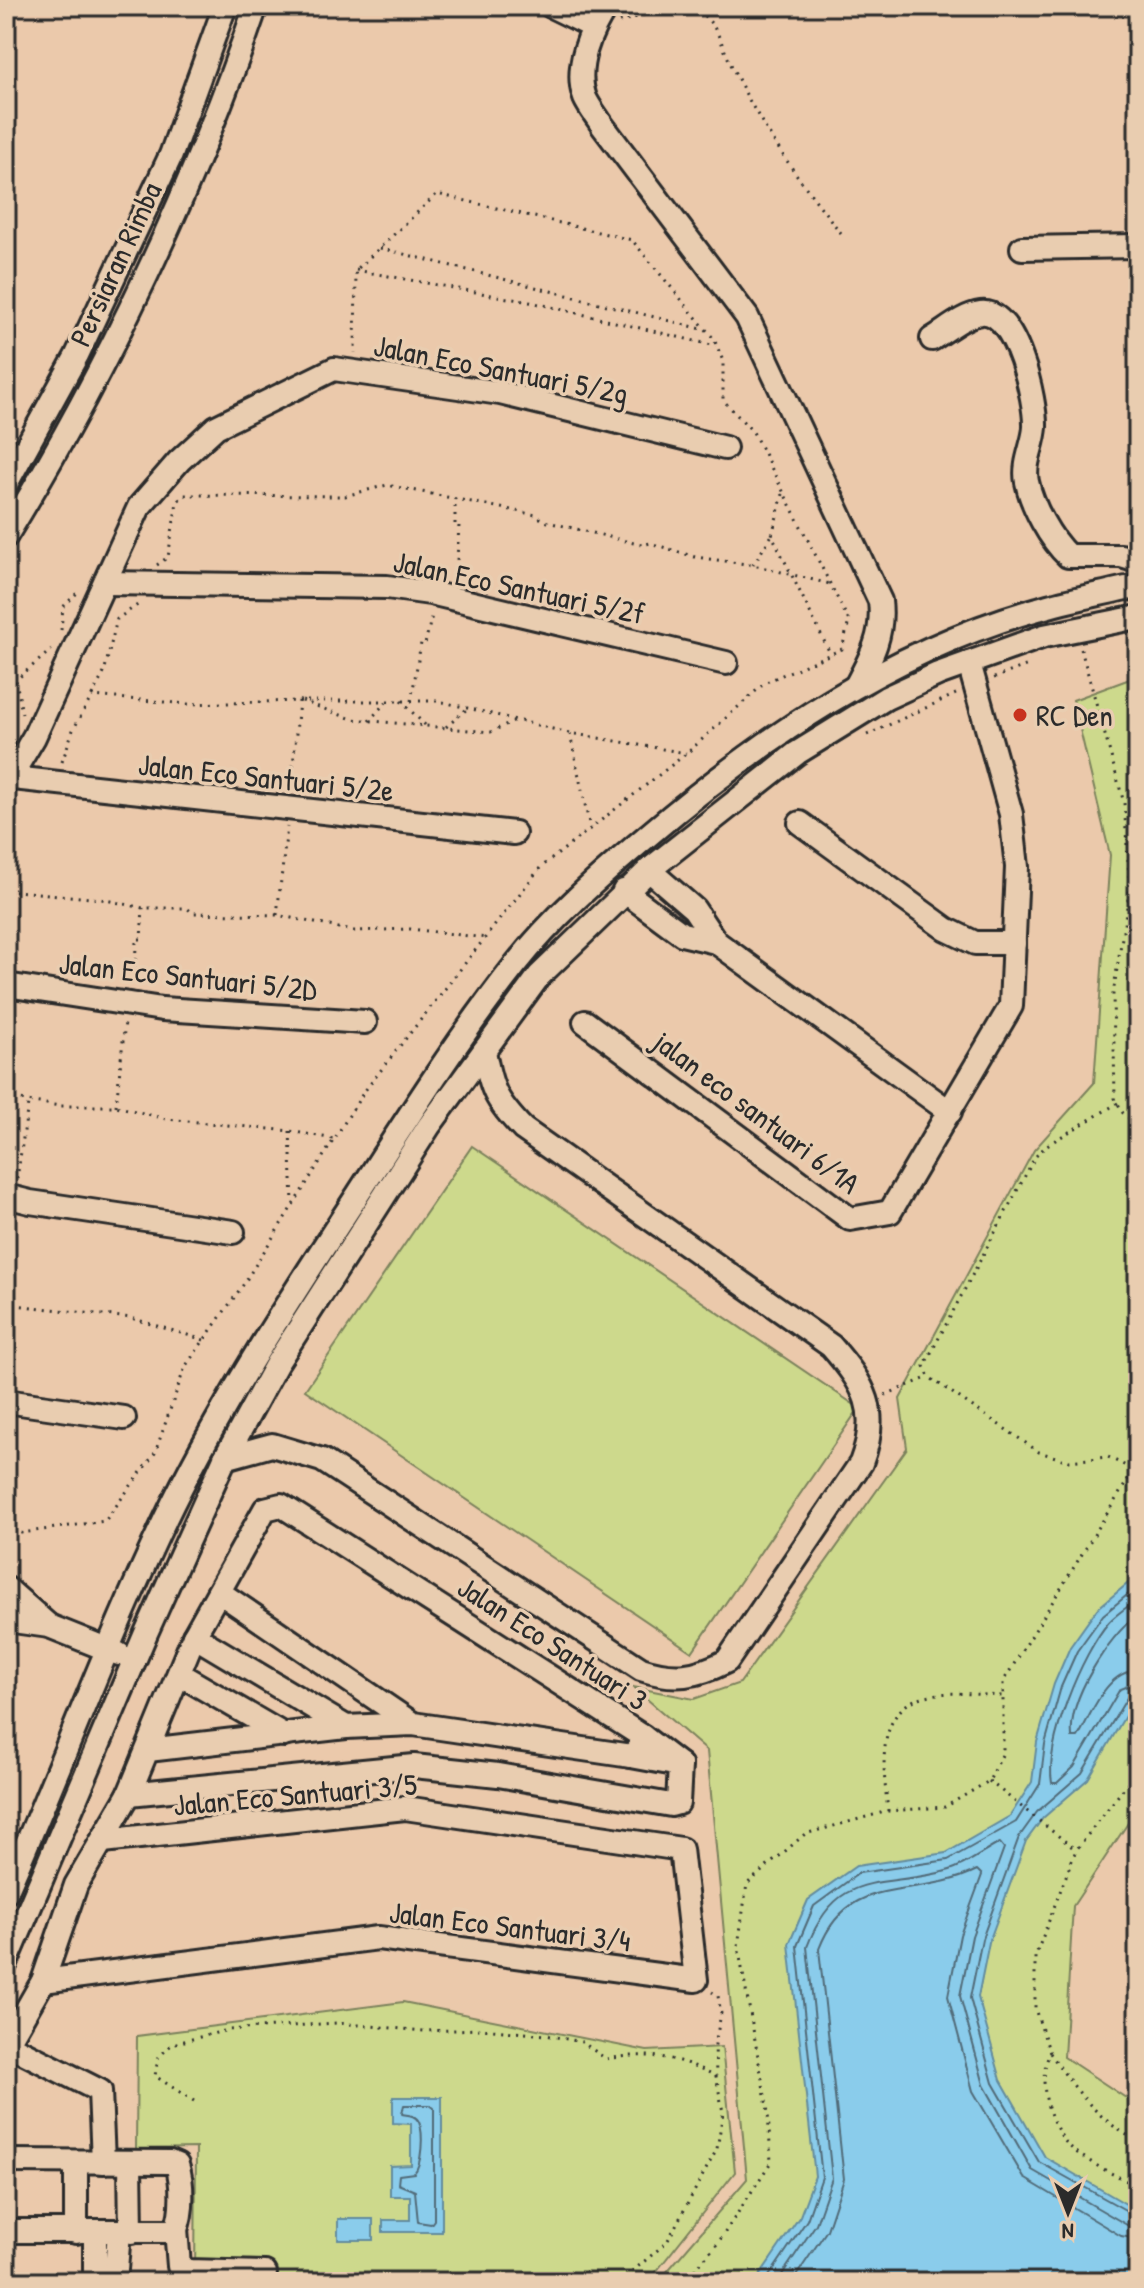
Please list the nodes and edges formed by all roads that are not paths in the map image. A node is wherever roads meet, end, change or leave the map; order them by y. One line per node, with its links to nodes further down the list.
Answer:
1 (225, 6): 10 (street, Persiaran Rimba)
2 (256, 6): 11 (street, Persiaran Rimba)
3 (551, 6): 5 (street)
4 (607, 6): 5 (street)
5 (592, 26): 18 (street)
6 (1138, 246): 7 (street)
7 (1022, 248)
8 (932, 339): 12 (street)
9 (725, 448): 13 (street, Jalan Eco Santuari 5/2g)
10 (6, 484)
11 (6, 536)
12 (1138, 561)
13 (94, 585): 16 (street, Jalan Eco Santuari 5/2f); 19 (street, Jalan Eco Santuari 5/2g)
14 (1138, 589): 18 (street)
15 (1138, 617): 17 (street)
16 (726, 663)
17 (969, 663): 22 (street); 25 (street, jalan eco santuari 6/1A)
18 (857, 684): 41 (street)
19 (9, 781): 21 (street, Jalan Eco Santuari 5/2e)
20 (800, 823): 25 (street)
21 (514, 833)
22 (649, 870): 23 (street); 24 (street)
23 (624, 891): 24 (street); 29 (street)
24 (716, 942): 30 (street)
25 (1014, 943): 30 (street, jalan eco santuari 6/1A)
26 (6, 985): 27 (street, Jalan Eco Santuari 5/2D)
27 (365, 1022)
28 (585, 1022): 30 (street, jalan eco santuari 6/1A)
29 (484, 1051): 35 (street); 35 (street)
30 (950, 1112)
31 (10, 1197): 32 (street)
32 (233, 1232)
33 (6, 1401): 34 (street)
34 (124, 1418)
35 (225, 1458): 42 (street)
36 (6, 1588): 39 (street)
37 (219, 1592): 40 (street, Jalan Eco Santuari 3); 44 (street); 47 (street, Jalan Eco Santuari 3)
38 (6, 1620): 39 (street)
39 (49, 1626): 41 (street)
40 (194, 1636): 43 (street, Jalan Eco Santuari 3); 45 (street)
41 (107, 1649): 42 (street); 51 (street)
42 (134, 1661): 52 (street)
43 (179, 1674): 46 (street); 48 (street, Jalan Eco Santuari 3)
44 (413, 1724): 45 (street, Jalan Eco Santuari 3); 47 (street, Jalan Eco Santuari 3)
45 (346, 1727): 46 (street, Jalan Eco Santuari 3)
46 (284, 1735): 48 (street, Jalan Eco Santuari 3)
47 (636, 1746): 49 (street)
48 (148, 1750): 49 (street, Jalan Eco Santuari 3)
49 (129, 1794): 50 (street, Jalan Eco Santuari 3)
50 (103, 1841): 53 (street, Jalan Eco Santuari 3/5); 54 (street, Jalan Eco Santuari 3)
51 (6, 1892)
52 (6, 1963)
53 (696, 1980): 54 (street, Jalan Eco Santuari 3/4)
54 (43, 1981): 57 (street, Jalan Eco Santuari 3)
55 (6, 2161): 56 (street)
56 (76, 2162): 57 (street); 61 (street)
57 (103, 2162): 58 (street)
58 (130, 2162): 59 (street); 62 (street)
59 (176, 2229): 62 (street); 63 (street)
60 (6, 2231): 61 (street)
61 (86, 2232): 62 (street); 64 (street)
62 (125, 2232): 65 (street)
63 (265, 2273)
64 (95, 2282)
65 (115, 2282)

